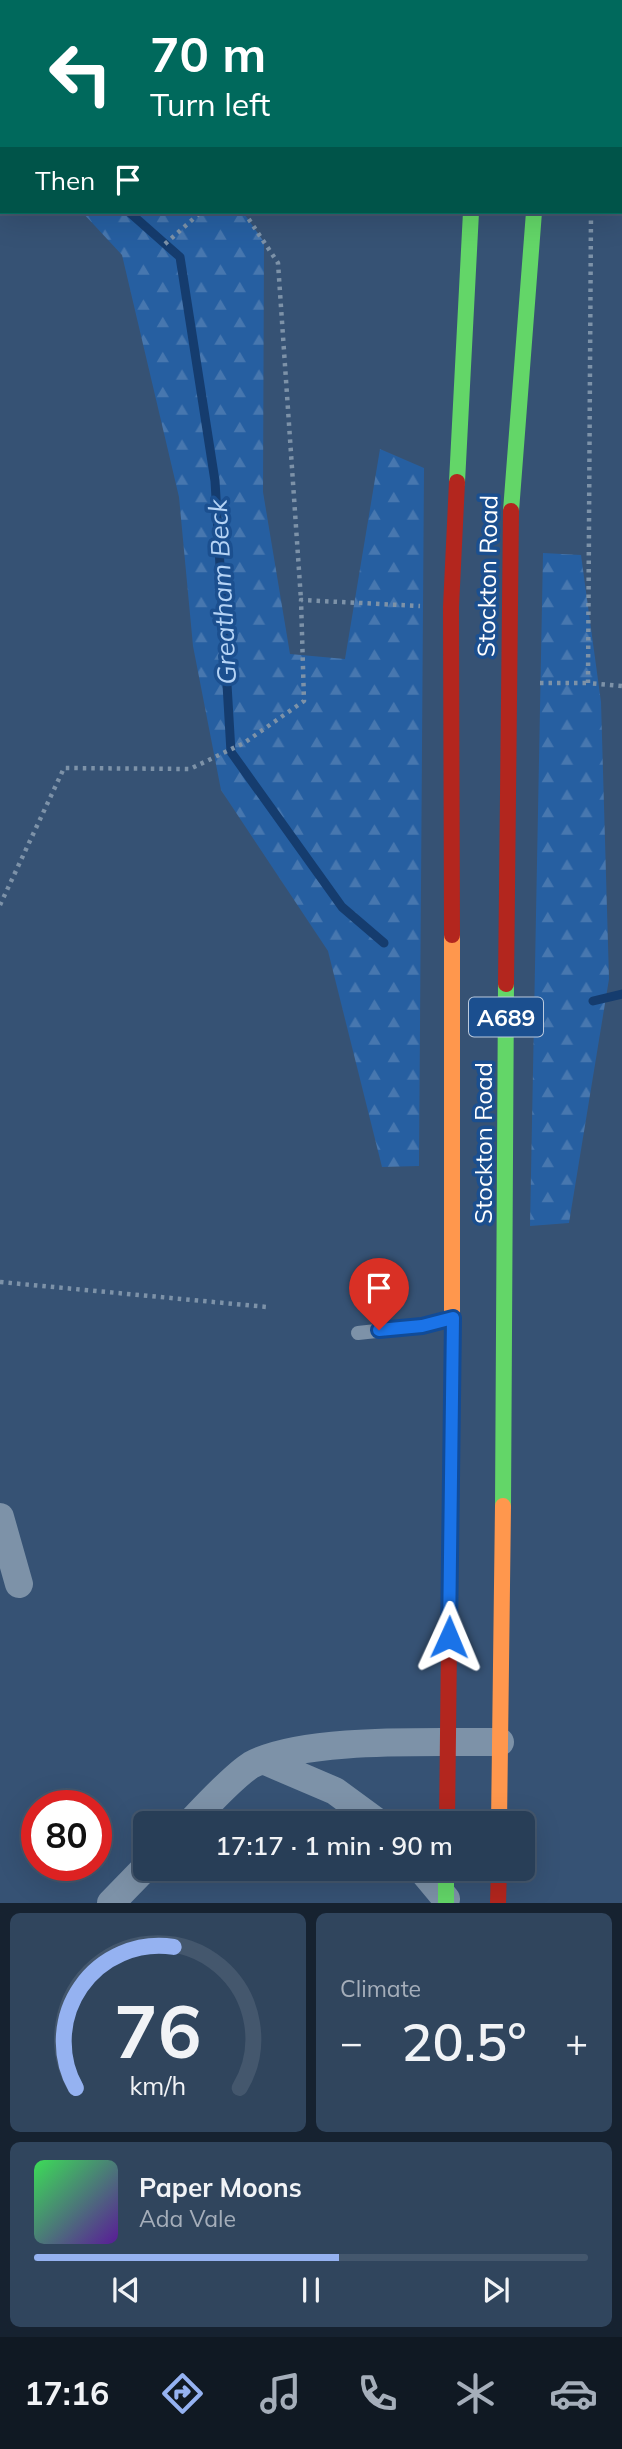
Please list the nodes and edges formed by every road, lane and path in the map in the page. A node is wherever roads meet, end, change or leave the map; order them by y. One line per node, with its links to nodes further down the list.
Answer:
1 (199, 214): 6 (path)
2 (245, 214): 7 (path)
3 (471, 214): 8 (highway, Stockton Road / A689)
4 (534, 214): 10 (highway, Stockton Road / A689)
5 (592, 214): 9 (path)
6 (165, 244)
7 (301, 600): 8 (path); 12 (path)
8 (452, 607): 15 (highway, Stockton Road / A689)
9 (588, 683): 10 (path); 11 (path)
10 (508, 684): 19 (highway, Stockton Road / A689)
11 (622, 686)
12 (0, 905)
13 (0, 1282): 14 (path)
14 (267, 1307)
15 (453, 1318): 16 (lane); 20 (highway, Stockton Road / A689)
16 (358, 1333)
17 (0, 1517): 18 (street)
18 (19, 1584)
19 (500, 1742): 20 (street); 25 (highway, Stockton Road / A689)
20 (447, 1743): 21 (street); 24 (highway, Stockton Road / A689)
21 (265, 1761): 22 (street); 23 (street)
22 (203, 1811)
23 (362, 1811)
24 (447, 1811)
25 (499, 1811)
26 (133, 1880): 31 (street)
27 (430, 1881): 30 (street)
28 (446, 1881): 30 (highway)
29 (499, 1881): 32 (highway)
30 (446, 1901)
31 (111, 1903)
32 (498, 1903)

